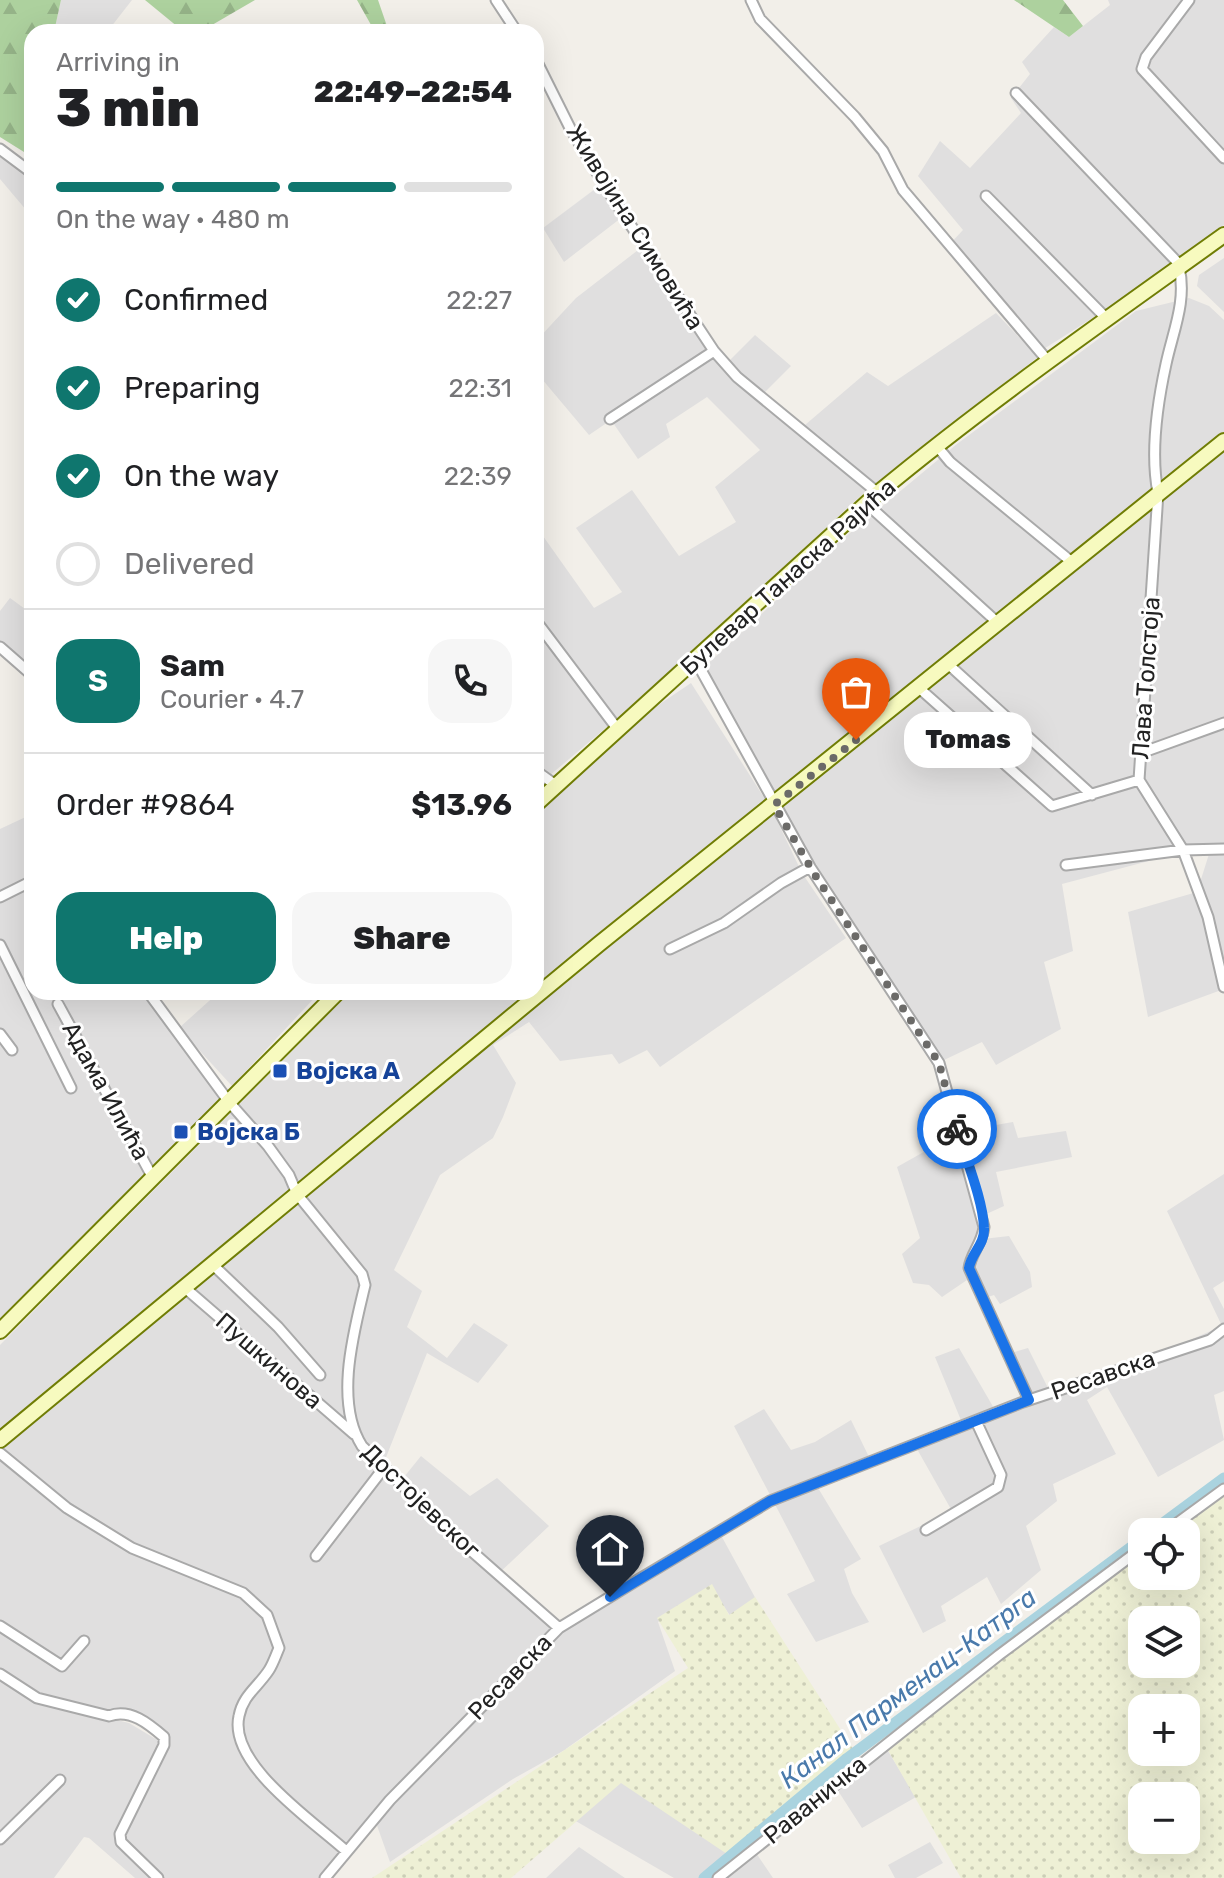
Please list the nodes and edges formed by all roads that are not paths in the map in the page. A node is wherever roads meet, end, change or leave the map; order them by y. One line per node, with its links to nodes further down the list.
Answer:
1 (496, 0): 4 (street)
2 (751, 0): 15 (street)
3 (1189, 0): 8 (street)
4 (512, 24)
5 (544, 76): 14 (street, Живојина Симовића)
6 (1016, 93): 12 (street)
7 (0, 149): 9 (street)
8 (1224, 158)
9 (24, 167)
10 (986, 196): 13 (street)
11 (1224, 235): 12 (street, Булевар Танаска Рајића)
12 (1180, 266): 13 (street, Булевар Танаска Рајића); 19 (street)
13 (1106, 318): 15 (street, Булевар Танаска Рајића)
14 (714, 351): 16 (street, Живојина Симовића); 20 (street, Живојина Симовића)
15 (1048, 361): 18 (street, Булевар Танаска Рајића)
16 (610, 419)
17 (1224, 441): 19 (street)
18 (936, 445): 20 (street, Булевар Танаска Рајића); 21 (street)
19 (1158, 493): 21 (street); 31 (street, Лава Толстоја)
20 (873, 498): 22 (street, Живојина Симовића); 25 (street, Булевар Танаска Рајића)
21 (1073, 563): 22 (street)
22 (998, 623): 26 (street)
23 (544, 632): 30 (street)
24 (0, 647): 27 (street)
25 (696, 661): 30 (street, Булевар Танаска Рајића); 37 (street)
26 (948, 664): 28 (street); 35 (street)
27 (24, 668)
28 (919, 688): 35 (street); 37 (street)
29 (1224, 723): 31 (street)
30 (619, 731): 34 (street, Булевар Танаска Рајића)
31 (1141, 753): 33 (street, Лава Толстоја)
32 (544, 777): 34 (street)
33 (1139, 780): 35 (street); 39 (street, Лава Толстоја)
34 (557, 786): 36 (street, Булевар Танаска Рајића)
35 (1092, 795)
36 (544, 797)
37 (774, 805): 41 (street); 47 (street)
38 (1224, 849): 39 (street)
39 (1183, 850): 40 (street); 46 (street, Лава Толстоја)
40 (1066, 865)
41 (810, 867): 45 (street); 65 (street)
42 (24, 885): 43 (street)
43 (0, 897)
44 (0, 945): 48 (street)
45 (670, 949)
46 (1224, 987)
47 (544, 990)
48 (24, 993)
49 (27, 1000): 56 (street)
50 (154, 1000): 57 (street, Достојевског)
51 (330, 1000): 57 (street)
52 (531, 1000): 59 (street)
53 (58, 1004): 58 (street, Адама Илића)
54 (0, 1034): 55 (street)
55 (12, 1050)
56 (71, 1088)
57 (229, 1102): 58 (street); 59 (street, Достојевског)
58 (153, 1178): 63 (street)
59 (297, 1194): 60 (street); 67 (street, Достојевског)
60 (212, 1264): 61 (street); 64 (street)
61 (184, 1287): 67 (street, Пушкинова); 68 (street)
62 (1224, 1329): 65 (street, Ресавска)
63 (0, 1331)
64 (320, 1375)
65 (1029, 1400): 66 (street, Ресавска)
66 (976, 1421): 73 (street); 77 (street, Ресавска)
67 (354, 1434): 70 (street, Достојевског)
68 (0, 1440)
69 (0, 1453): 82 (street)
70 (383, 1469): 74 (street); 77 (street, Достојевског)
71 (1224, 1489): 72 (street)
72 (1184, 1518)
73 (926, 1530)
74 (316, 1556)
75 (1128, 1558): 85 (street, Раваничка)
76 (0, 1626): 78 (street)
77 (559, 1628): 82 (street, Ресавска)
78 (84, 1641)
79 (0, 1674): 83 (street)
80 (60, 1780): 81 (street)
81 (0, 1839)
82 (345, 1850): 84 (street, Ресавска)
83 (158, 1878)
84 (325, 1878)
85 (718, 1878)

